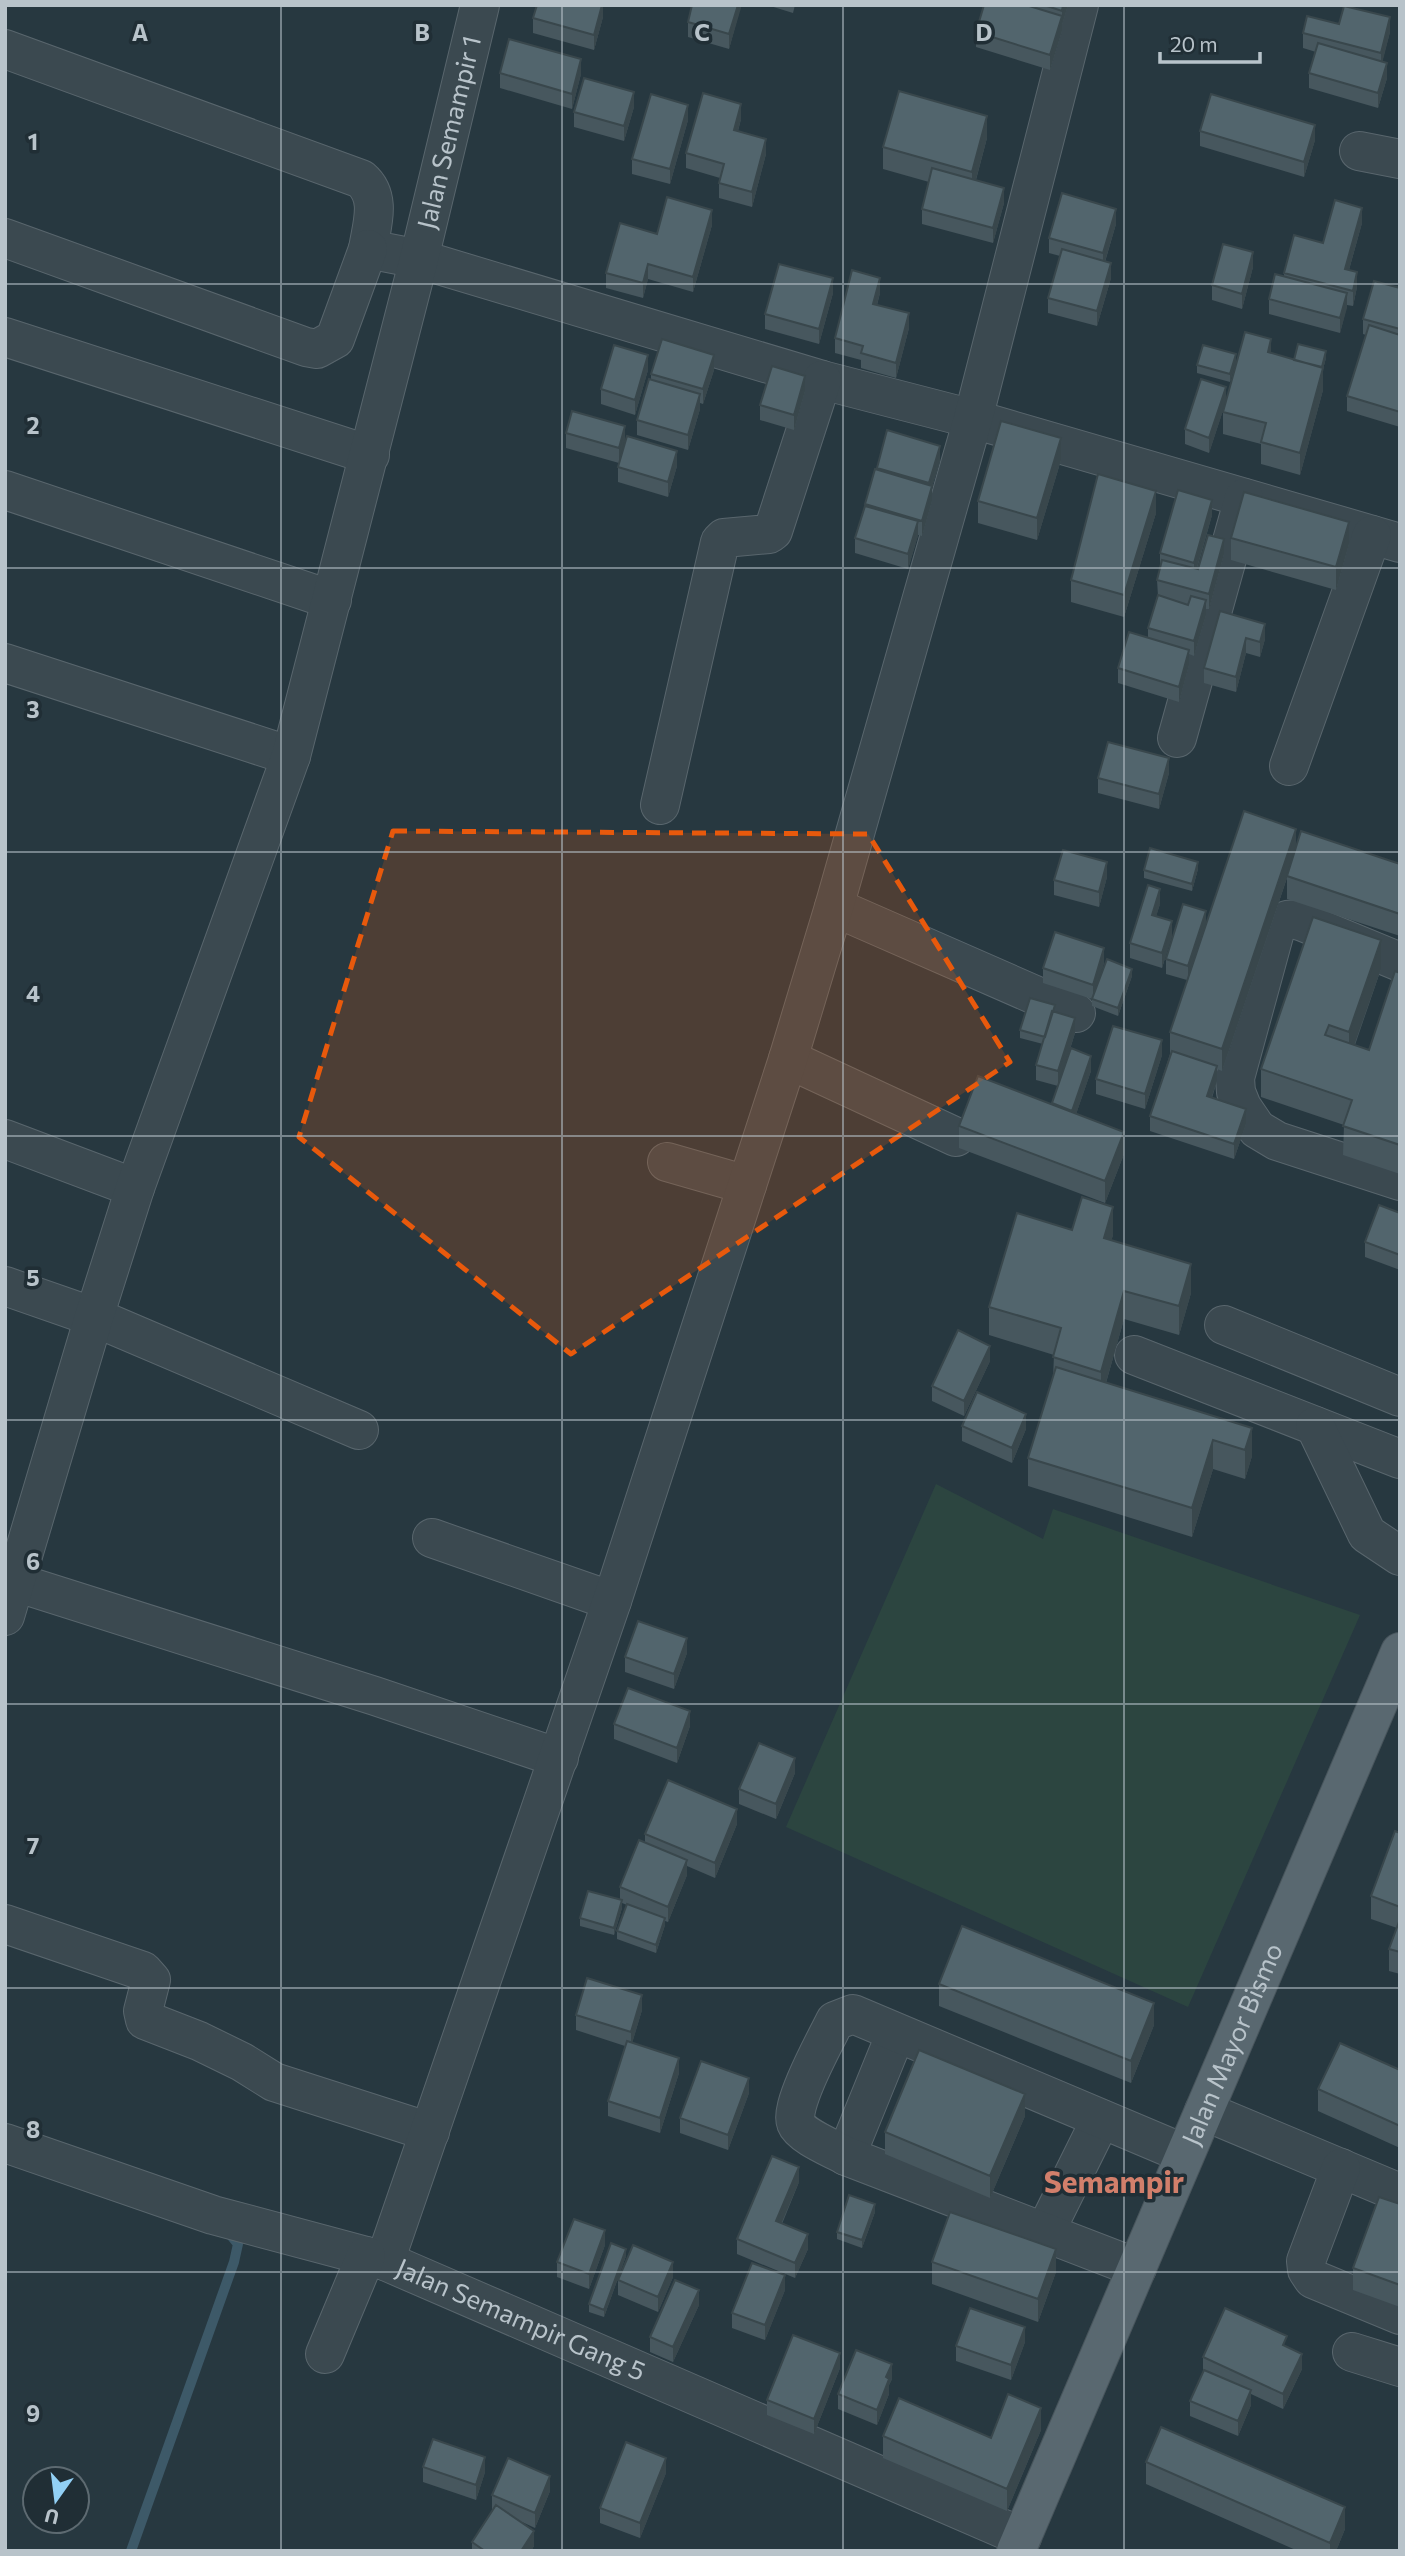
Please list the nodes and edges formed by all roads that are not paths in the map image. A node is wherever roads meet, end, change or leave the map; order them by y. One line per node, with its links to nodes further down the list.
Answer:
1 (480, 5): 8 (street, Jalan Semampir 1)
2 (1079, 5): 11 (street)
3 (5, 49): 7 (street)
4 (1359, 150): 5 (street)
5 (1400, 159)
6 (5, 238): 7 (street)
7 (368, 249): 8 (street)
8 (419, 259): 10 (street); 12 (street, Jalan Semampir 1)
9 (5, 337): 12 (street)
10 (822, 380): 11 (street); 21 (street)
11 (973, 419): 14 (street); 22 (street)
12 (370, 455): 16 (street, Jalan Semampir 1)
13 (5, 491): 16 (street)
14 (1244, 498): 15 (street); 18 (street)
15 (1386, 539): 20 (street)
16 (332, 600): 19 (street, Jalan Semampir 1)
17 (5, 663): 19 (street)
18 (1177, 738)
19 (291, 756): 31 (street, Jalan Semampir 1)
20 (1289, 766)
21 (660, 805)
22 (834, 907): 24 (street); 25 (street)
23 (1400, 962): 29 (street)
24 (1076, 1013)
25 (788, 1059): 26 (street); 30 (street)
26 (956, 1137)
27 (5, 1139): 31 (street)
28 (667, 1162): 30 (street)
29 (1400, 1181)
30 (747, 1185): 44 (street)
31 (135, 1188): 33 (street, Jalan Semampir 1)
32 (5, 1286): 33 (street)
33 (94, 1317): 38 (street); 40 (street, Jalan Semampir 1)
34 (1224, 1325): 36 (street)
35 (1134, 1355): 37 (street)
36 (1400, 1397)
37 (1315, 1426): 39 (street); 42 (street)
38 (359, 1430)
39 (1400, 1459)
40 (18, 1524): 43 (street, Jalan Semampir 1)
41 (432, 1538): 44 (street)
42 (1400, 1556)
43 (10, 1599): 46 (street)
44 (612, 1601): 46 (street)
45 (1400, 1652): 49 (main road, Jalan Mayor Bismo)
46 (559, 1758): 51 (street)
47 (5, 1924): 51 (street)
48 (896, 2033): 50 (street); 54 (street); 54 (street)
49 (1204, 2111): 53 (main road, Jalan Mayor Bismo); 55 (street)
50 (1101, 2119): 53 (street); 57 (street)
51 (430, 2132): 58 (street)
52 (5, 2143): 58 (street, Jalan Semampir Gang 5)
53 (1185, 2154): 59 (main road, Jalan Mayor Bismo)
54 (846, 2156): 57 (street)
55 (1341, 2168): 56 (street); 60 (street)
56 (1400, 2193)
57 (1045, 2232): 59 (street)
58 (375, 2259): 62 (street); 64 (street, Jalan Semampir Gang 5)
59 (1137, 2268): 64 (main road, Jalan Mayor Bismo)
60 (1400, 2315)
61 (1352, 2352): 63 (street)
62 (325, 2354)
63 (1400, 2367)
64 (1019, 2544)

